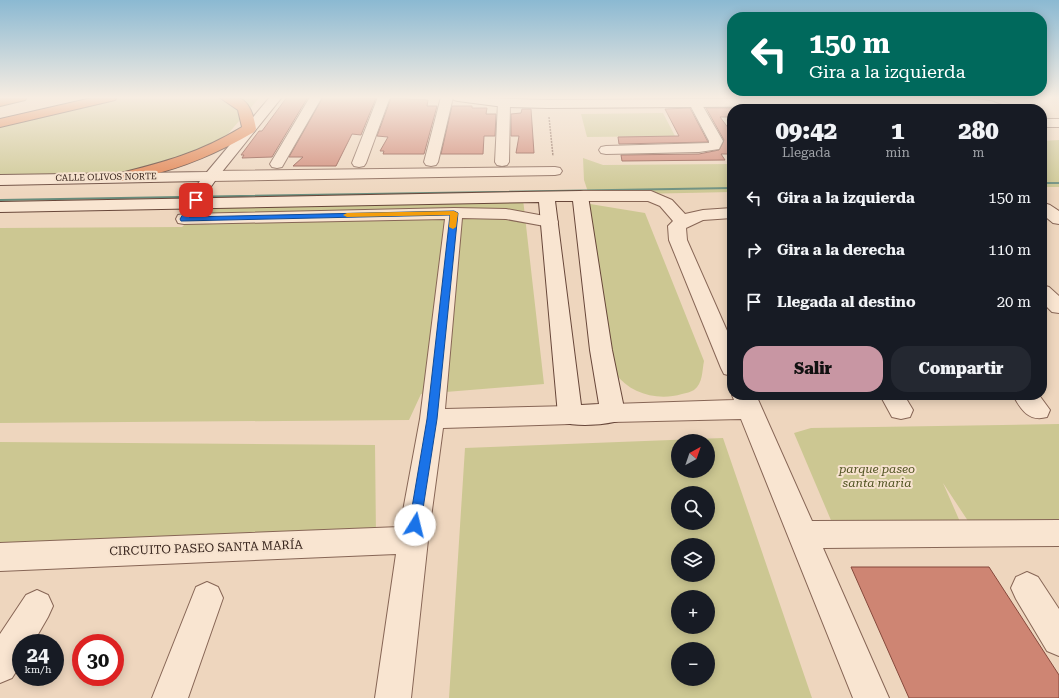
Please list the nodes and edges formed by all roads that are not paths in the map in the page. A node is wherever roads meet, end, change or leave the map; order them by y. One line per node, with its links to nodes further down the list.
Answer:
1 (249, 129): 14 (street)
2 (248, 130): 13 (highway)
3 (297, 130): 12 (street)
4 (371, 130): 11 (street)
5 (439, 130): 9 (street)
6 (503, 130): 10 (street)
7 (712, 130): 8 (street)
8 (606, 150)
9 (431, 162)
10 (502, 162)
11 (358, 163)
12 (277, 164)
13 (122, 177): 14 (street, CALLE OLIVOS NORTE); 15 (street, CALLE OLIVOS NORTE)
14 (208, 179): 16 (street, CALLE OLIVOS NORTE); 17 (street)
15 (0, 180)
16 (562, 196): 17 (street); 23 (street); 24 (street); 29 (street)
17 (195, 201): 18 (street); 20 (street)
18 (0, 207)
19 (1048, 208): 22 (street)
20 (454, 213): 24 (street); 31 (street)
21 (727, 213): 23 (street)
22 (1059, 219)
23 (682, 221): 27 (street)
24 (550, 222): 30 (street)
25 (1047, 295): 26 (street)
26 (1059, 306)
27 (727, 356)
28 (747, 402): 29 (street); 33 (street)
29 (613, 413): 30 (street)
30 (570, 415): 31 (street)
31 (432, 419): 34 (street)
32 (1059, 533): 33 (street)
33 (803, 535): 43 (street)
34 (413, 540): 35 (street, CIRCUITO PASEO SANTA MARÍA); 42 (street)
35 (0, 556)
36 (1027, 588): 39 (street)
37 (207, 598): 41 (street)
38 (37, 606): 40 (street)
39 (1059, 639)
40 (0, 666)
41 (170, 698)
42 (393, 698)
43 (871, 698)

